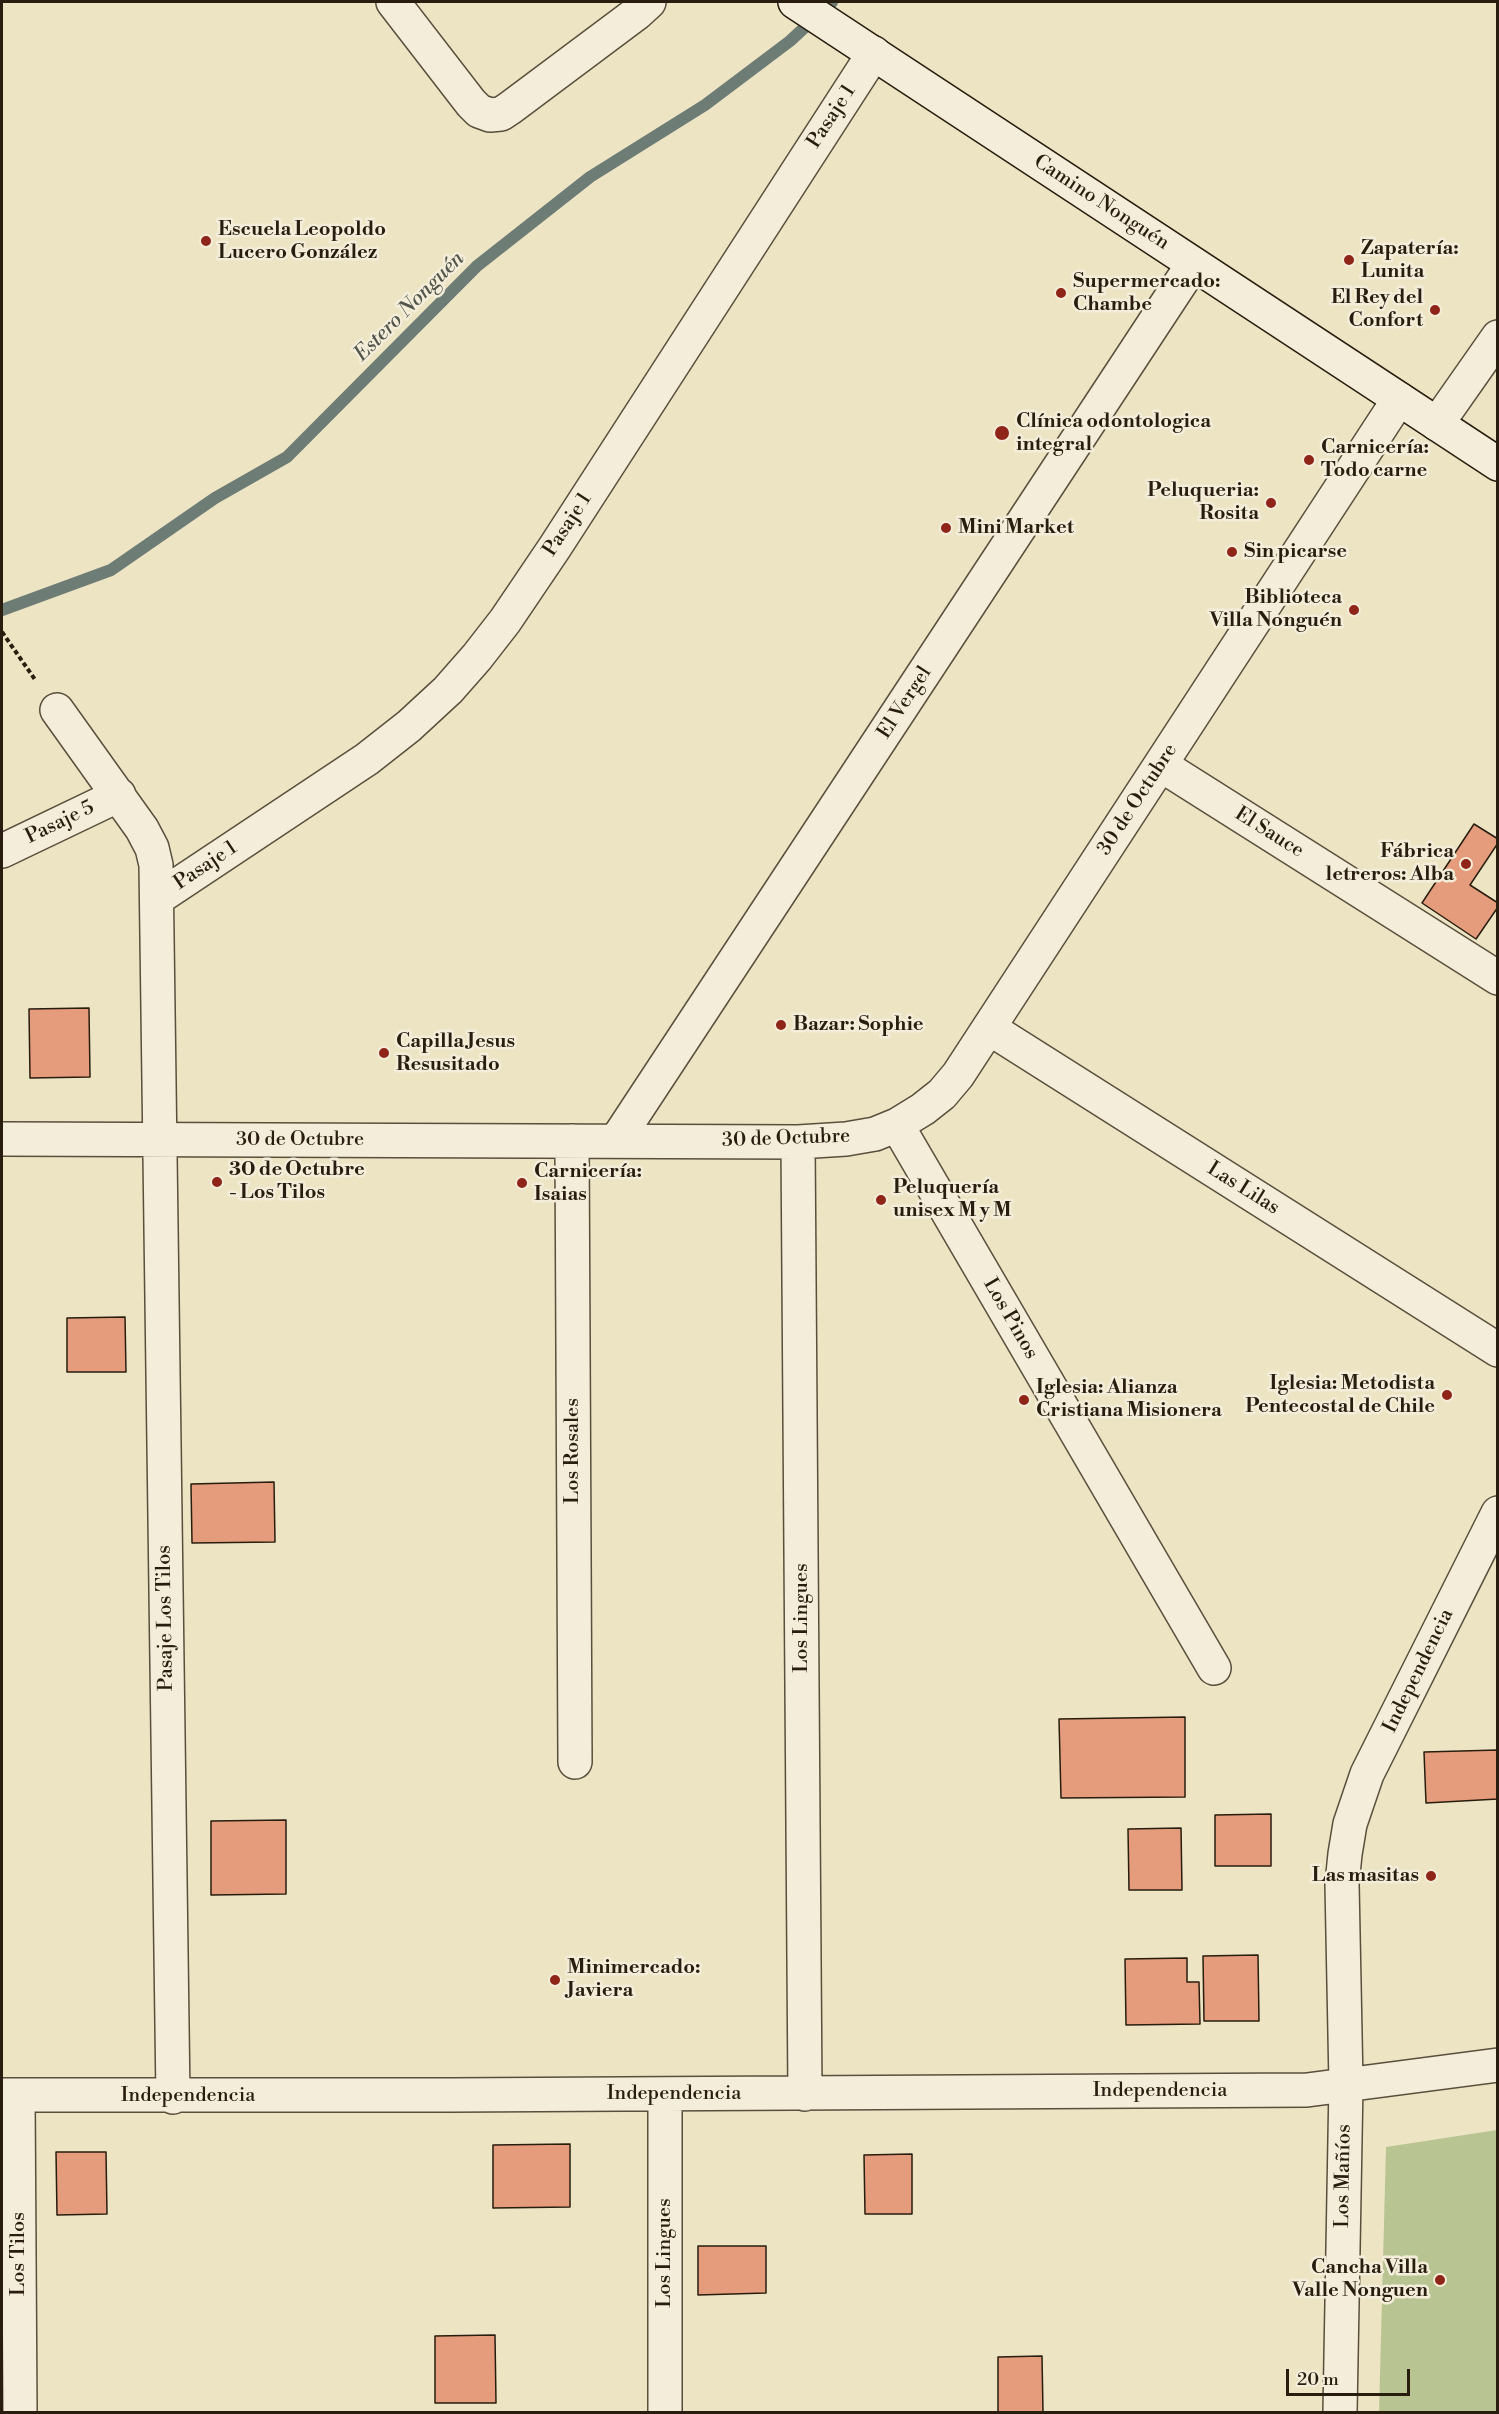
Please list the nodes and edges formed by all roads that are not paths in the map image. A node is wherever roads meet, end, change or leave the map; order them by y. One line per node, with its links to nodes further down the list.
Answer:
1 (393, 2): 2 (street)
2 (649, 2)
3 (795, 2): 4 (street, Camino Nonguén)
4 (863, 46): 5 (street, Camino Nonguén); 14 (street, Pasaje 1)
5 (1193, 264): 7 (street, Camino Nonguén); 21 (street, El Vergel)
6 (1497, 338): 8 (street)
7 (1399, 399): 8 (street, Camino Nonguén); 11 (street, 30 de Octubre)
8 (1437, 424): 9 (street, Camino Nonguén)
9 (1497, 464)
10 (57, 710): 12 (street, Pasaje 1)
11 (1161, 765): 15 (street, El Sauce); 16 (street, 30 de Octubre)
12 (119, 795): 13 (street, Pasaje 5); 14 (street, Pasaje 1)
13 (2, 851)
14 (158, 898): 19 (street, Pasaje 1)
15 (1497, 978)
16 (989, 1028): 17 (street, 30 de Octubre); 23 (street, Las Lilas)
17 (897, 1125): 22 (street, 30 de Octubre); 25 (street, Los Pinos)
18 (2, 1140): 19 (street, 30 de Octubre)
19 (159, 1140): 20 (street, 30 de Octubre); 32 (street, Pasaje Los Tilos)
20 (572, 1141): 21 (street, 30 de Octubre); 26 (street, Los Rosales)
21 (616, 1141): 22 (street, 30 de Octubre)
22 (798, 1142): 30 (street, Los Lingues)
23 (1497, 1350)
24 (1497, 1513): 28 (street, Independencia)
25 (1214, 1668)
26 (575, 1762)
27 (1497, 2065): 28 (street, Independencia)
28 (1346, 2084): 30 (street, Independencia); 35 (street, Los Mañíos)
29 (665, 2094): 30 (street, Independencia); 32 (street, Independencia); 34 (street, Los Lingues)
30 (805, 2094)
31 (10, 2095): 32 (street, Independencia); 33 (street, Los Tilos)
32 (173, 2097)
33 (20, 2412)
34 (665, 2412)
35 (1340, 2412)

